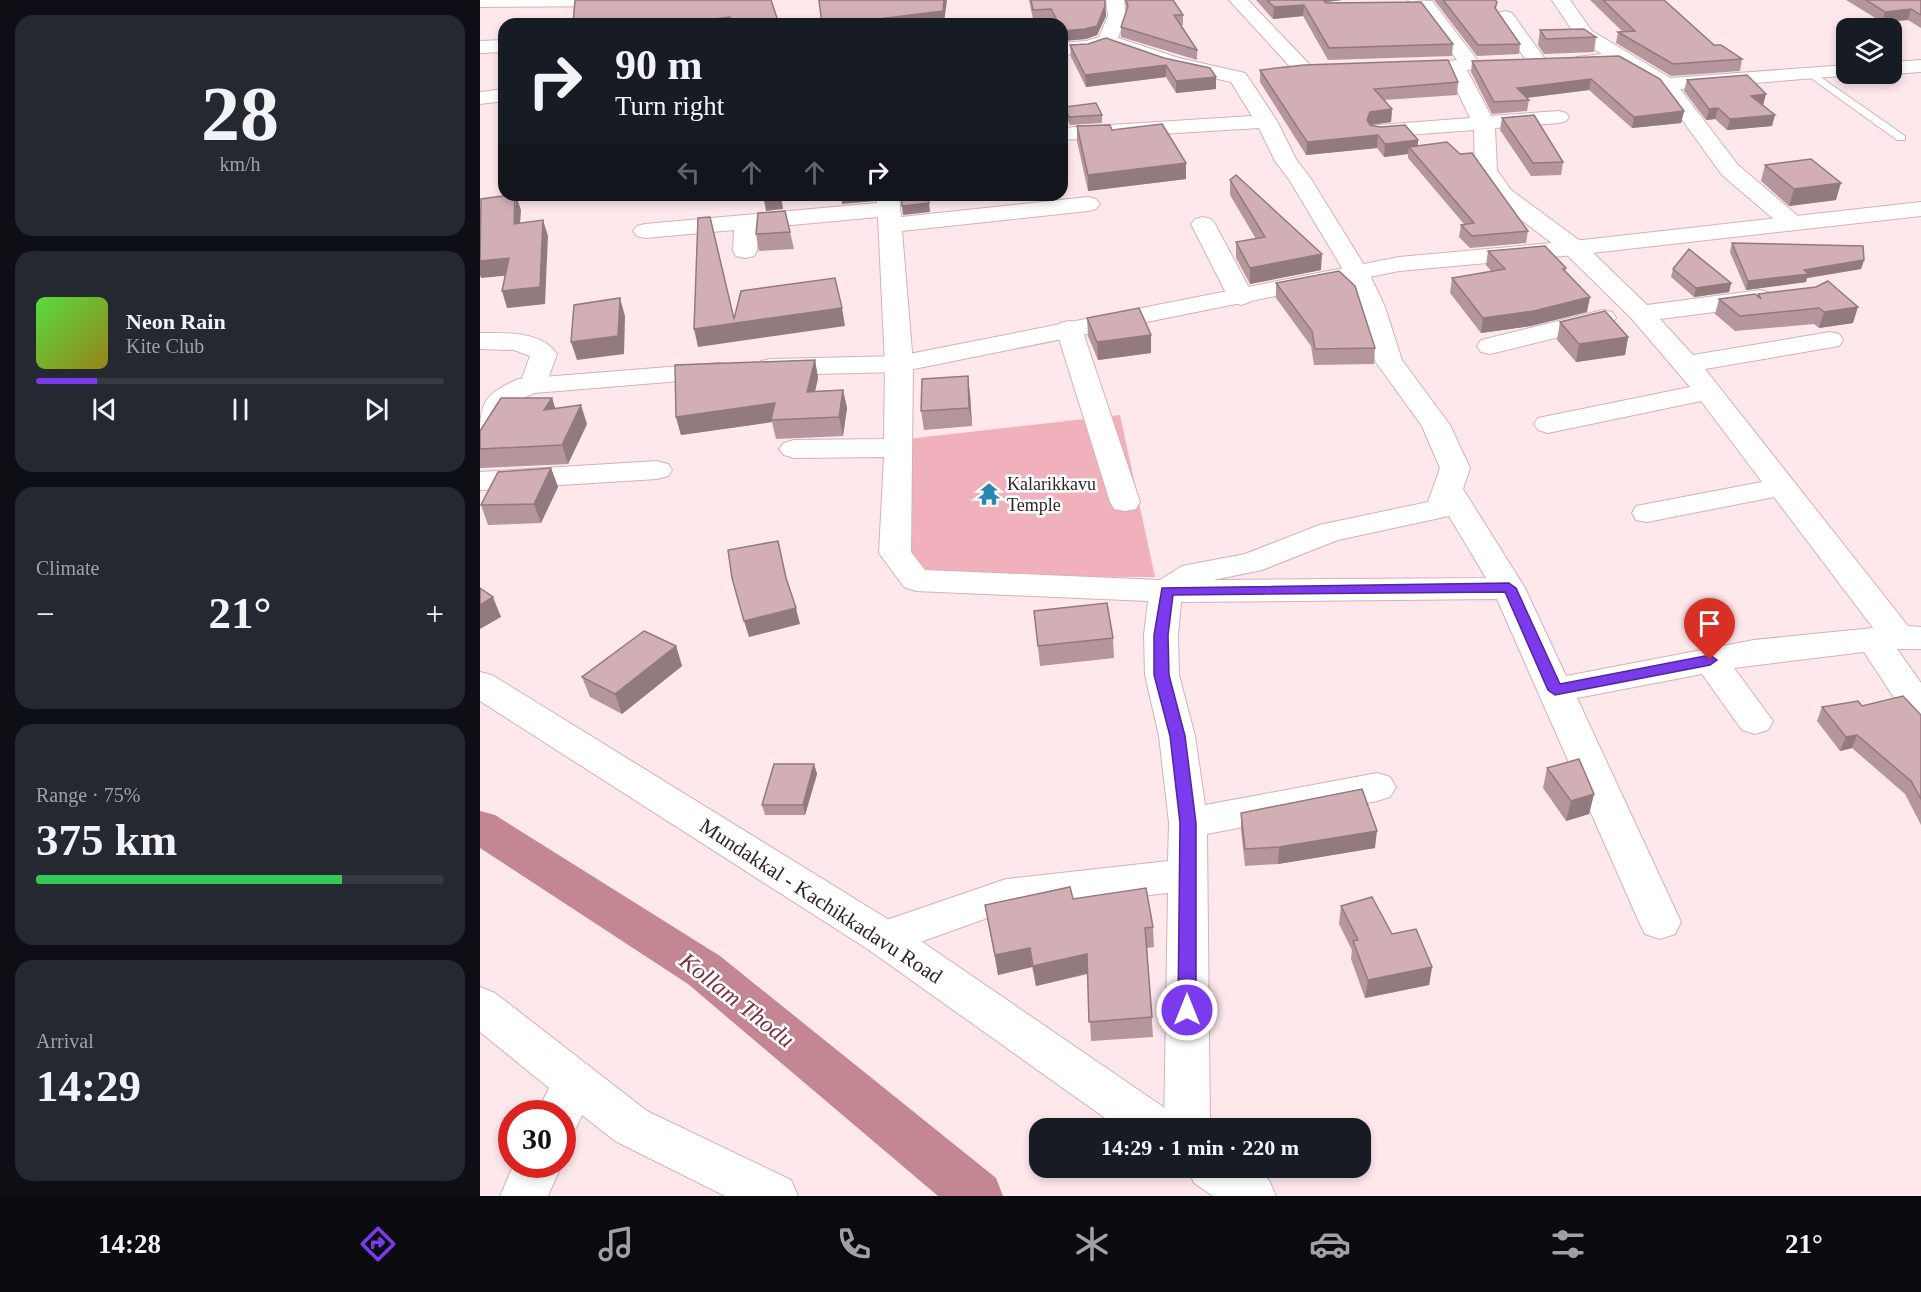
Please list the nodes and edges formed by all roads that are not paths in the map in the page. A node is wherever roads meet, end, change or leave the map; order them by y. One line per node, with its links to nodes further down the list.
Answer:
1 (1115, 0): 8 (street)
2 (1238, 0): 20 (street)
3 (1562, 0): 12 (street)
4 (482, 1): 5 (street)
5 (634, 1)
6 (1415, 4): 17 (street)
7 (1505, 17): 14 (street)
8 (1107, 41): 11 (street); 27 (street)
9 (498, 46): 10 (street)
10 (480, 47)
11 (1068, 54)
12 (1622, 59): 14 (street); 23 (street)
13 (1516, 63): 14 (street)
14 (1538, 63)
15 (1493, 64): 17 (street)
16 (1432, 65): 17 (street)
17 (1463, 65): 28 (street)
18 (1921, 66): 19 (street)
19 (1902, 67)
20 (1326, 69)
21 (1836, 72): 22 (street)
22 (1812, 74): 23 (street); 31 (lane)
23 (1666, 84): 38 (street)
24 (498, 96): 25 (street)
25 (480, 98)
26 (1559, 117): 28 (street)
27 (1266, 121): 30 (street); 43 (street)
28 (1484, 124): 29 (street); 41 (street)
29 (1380, 131)
30 (1068, 134)
31 (1901, 138)
32 (737, 201): 34 (street)
33 (1088, 204): 36 (street)
34 (684, 206)
35 (1921, 209): 38 (street)
36 (889, 210): 37 (street); 51 (street)
37 (746, 222): 40 (street); 42 (street)
38 (1791, 222): 41 (street)
39 (1203, 224): 45 (street)
40 (645, 231)
41 (1574, 248): 43 (street); 46 (street)
42 (745, 251)
43 (1357, 273): 45 (street); 62 (street)
44 (1788, 295): 46 (street)
45 (1241, 297): 47 (street)
46 (1639, 312): 50 (street); 52 (street)
47 (1069, 329): 51 (street); 63 (street)
48 (1830, 340): 52 (street)
49 (480, 341): 53 (street)
50 (1490, 346)
51 (899, 364): 53 (street); 57 (street)
52 (1687, 364): 54 (street)
53 (534, 384): 56 (street)
54 (1709, 391): 55 (street); 61 (street)
55 (1548, 424)
56 (480, 430)
57 (899, 448): 58 (street); 66 (street)
58 (794, 449)
59 (657, 470): 60 (street)
60 (480, 481)
61 (1781, 487): 64 (street); 67 (street)
62 (1448, 490): 65 (street); 66 (street)
63 (1125, 502)
64 (1647, 513)
65 (1509, 588): 66 (street); 70 (street)
66 (1166, 591): 74 (street)
67 (1897, 638): 68 (street); 71 (street)
68 (1710, 660): 70 (street); 72 (street)
69 (480, 684): 77 (street, Mundakkal - Kachikkadavu Road)
70 (1555, 690): 76 (street)
71 (1921, 710)
72 (1755, 721)
73 (1377, 787): 74 (street)
74 (1188, 823): 75 (street)
75 (1188, 875): 77 (street); 81 (street)
76 (1660, 922)
77 (884, 938): 80 (street, Mundakkal - Kachikkadavu Road)
78 (480, 1006): 79 (street)
79 (567, 1097): 85 (street)
80 (1142, 1118)
81 (1187, 1118)
82 (532, 1178): 84 (street)
83 (1227, 1178): 86 (street)
84 (524, 1196)
85 (774, 1196)
86 (1252, 1196)

